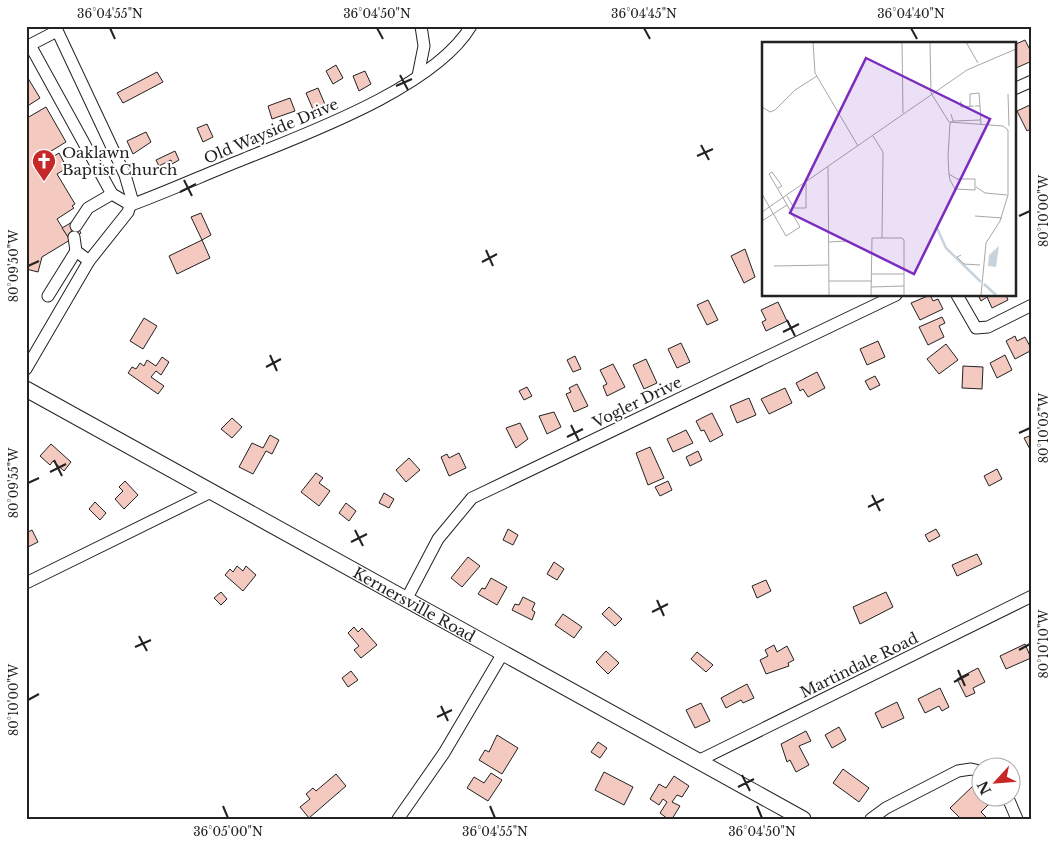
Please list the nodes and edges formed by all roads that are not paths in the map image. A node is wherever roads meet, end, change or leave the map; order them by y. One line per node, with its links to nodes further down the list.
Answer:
1 (421, 26): 5 (street)
2 (471, 26): 5 (street, Old Wayside Drive)
3 (56, 28): 4 (street); 9 (street)
4 (28, 46): 8 (street)
5 (418, 76): 9 (street, Old Wayside Drive)
6 (1032, 81): 7 (street)
7 (1016, 88)
8 (112, 194): 9 (street); 10 (street)
9 (131, 205): 11 (street)
10 (76, 251): 11 (street); 12 (street)
11 (89, 261): 16 (street)
12 (48, 296)
13 (894, 296): 21 (street, Vogler Drive)
14 (958, 296): 15 (street)
15 (1032, 305)
16 (26, 369)
17 (26, 389): 18 (main road, Kernersville Road)
18 (213, 491): 19 (street); 21 (main road, Kernersville Road)
19 (26, 583)
20 (1032, 596): 23 (street, Martindale Road)
21 (407, 598): 22 (main road, Kernersville Road)
22 (503, 653): 23 (main road, Kernersville Road); 25 (street)
23 (700, 760): 26 (main road, Kernersville Road)
24 (970, 769): 27 (street)
25 (398, 819)
26 (803, 819)
27 (871, 819)

